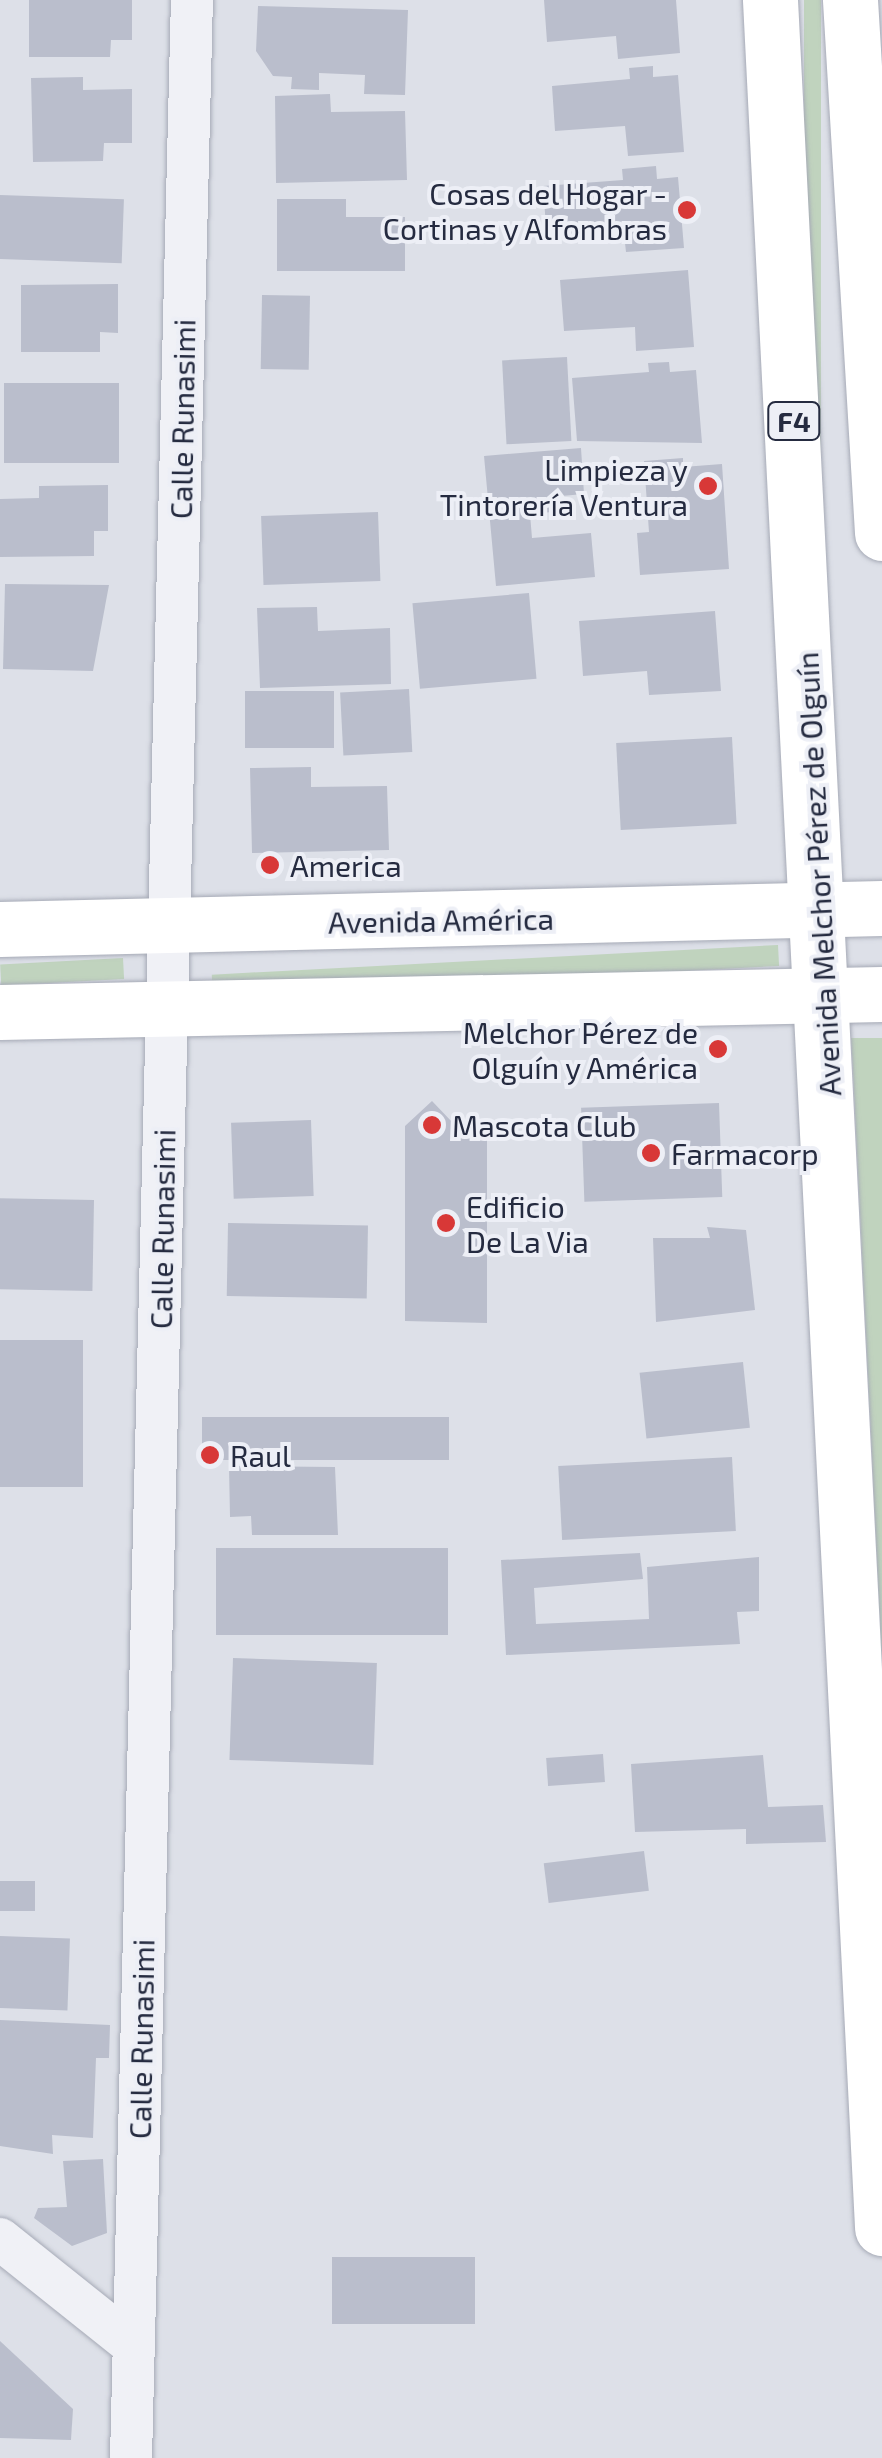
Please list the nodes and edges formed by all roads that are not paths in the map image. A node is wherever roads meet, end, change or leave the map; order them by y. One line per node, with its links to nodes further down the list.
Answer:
1 (192, 0): 7 (street, Calle Runasimi)
2 (770, 0): 6 (main road, Avenida Melchor Pérez de Olguín / F4)
3 (850, 0): 4 (main road)
4 (882, 533)
5 (882, 908): 6 (main road, Avenida América)
6 (820, 910): 7 (main road, Avenida América); 10 (main road, Avenida Melchor Pérez de Olguín / F4)
7 (170, 925): 8 (main road, Avenida América); 11 (street, Calle Runasimi)
8 (0, 929)
9 (882, 994): 10 (main road)
10 (823, 996): 11 (main road); 13 (main road, Avenida Melchor Pérez de Olguín / F4)
11 (167, 1011): 12 (main road); 15 (street, Calle Runasimi)
12 (0, 1012)
13 (882, 2228)
14 (0, 2239): 15 (street)
15 (134, 2345): 16 (street, Calle Runasimi)
16 (130, 2458)

